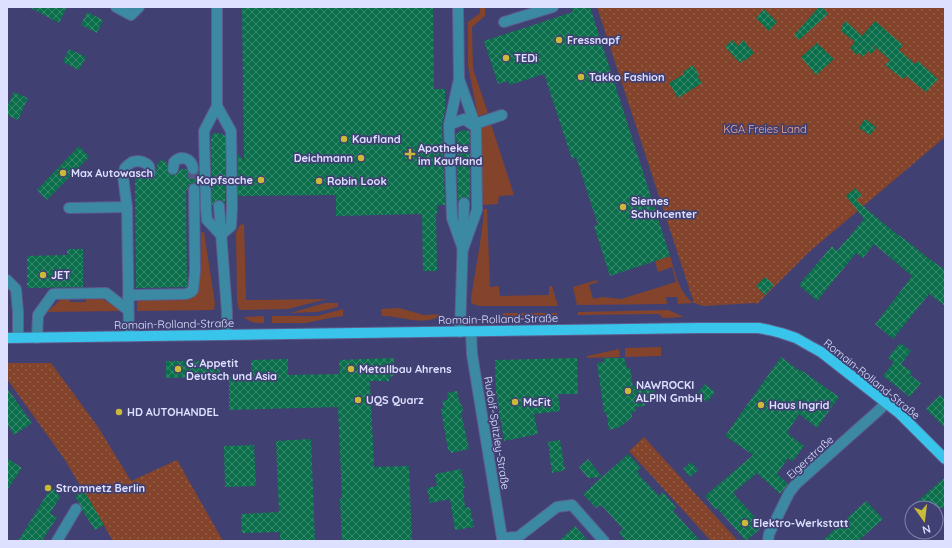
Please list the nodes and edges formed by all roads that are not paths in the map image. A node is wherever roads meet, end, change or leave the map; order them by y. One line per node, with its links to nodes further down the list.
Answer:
1 (116, 7): 2 (street)
2 (139, 7)
3 (218, 7): 8 (street)
4 (458, 7): 7 (street)
5 (553, 7): 6 (street)
6 (504, 22)
7 (459, 79): 10 (street); 11 (street)
8 (217, 106): 20 (street); 20 (street)
9 (502, 116): 11 (street)
10 (449, 125): 11 (street); 21 (street)
11 (476, 125): 21 (street)
12 (173, 169): 13 (street)
13 (194, 169)
14 (150, 173): 18 (street)
15 (194, 189): 23 (street)
16 (464, 204): 21 (street)
17 (219, 206): 20 (street)
18 (127, 207): 19 (street); 23 (street)
19 (69, 208)
20 (221, 235): 27 (street)
21 (463, 249): 26 (street)
22 (7, 280): 30 (street)
23 (128, 297): 24 (street)
24 (128, 310): 28 (street); 31 (street)
25 (471, 331): 26 (main road, Romain-Rolland-Straße); 32 (main road, Romain-Rolland-Straße); 36 (street, Rudolf-Spitzley-Straße)
26 (460, 332): 27 (main road, Romain-Rolland-Straße)
27 (227, 335): 28 (main road, Romain-Rolland-Straße)
28 (129, 336): 31 (main road, Romain-Rolland-Straße)
29 (7, 338): 30 (main road, Romain-Rolland-Straße)
30 (18, 338): 31 (main road, Romain-Rolland-Straße)
31 (37, 338)
32 (886, 403): 33 (main road, Romain-Rolland-Straße); 37 (street, Eigerstraße)
33 (945, 459)
34 (76, 510): 35 (street)
35 (57, 541)
36 (604, 541)
37 (768, 541)

